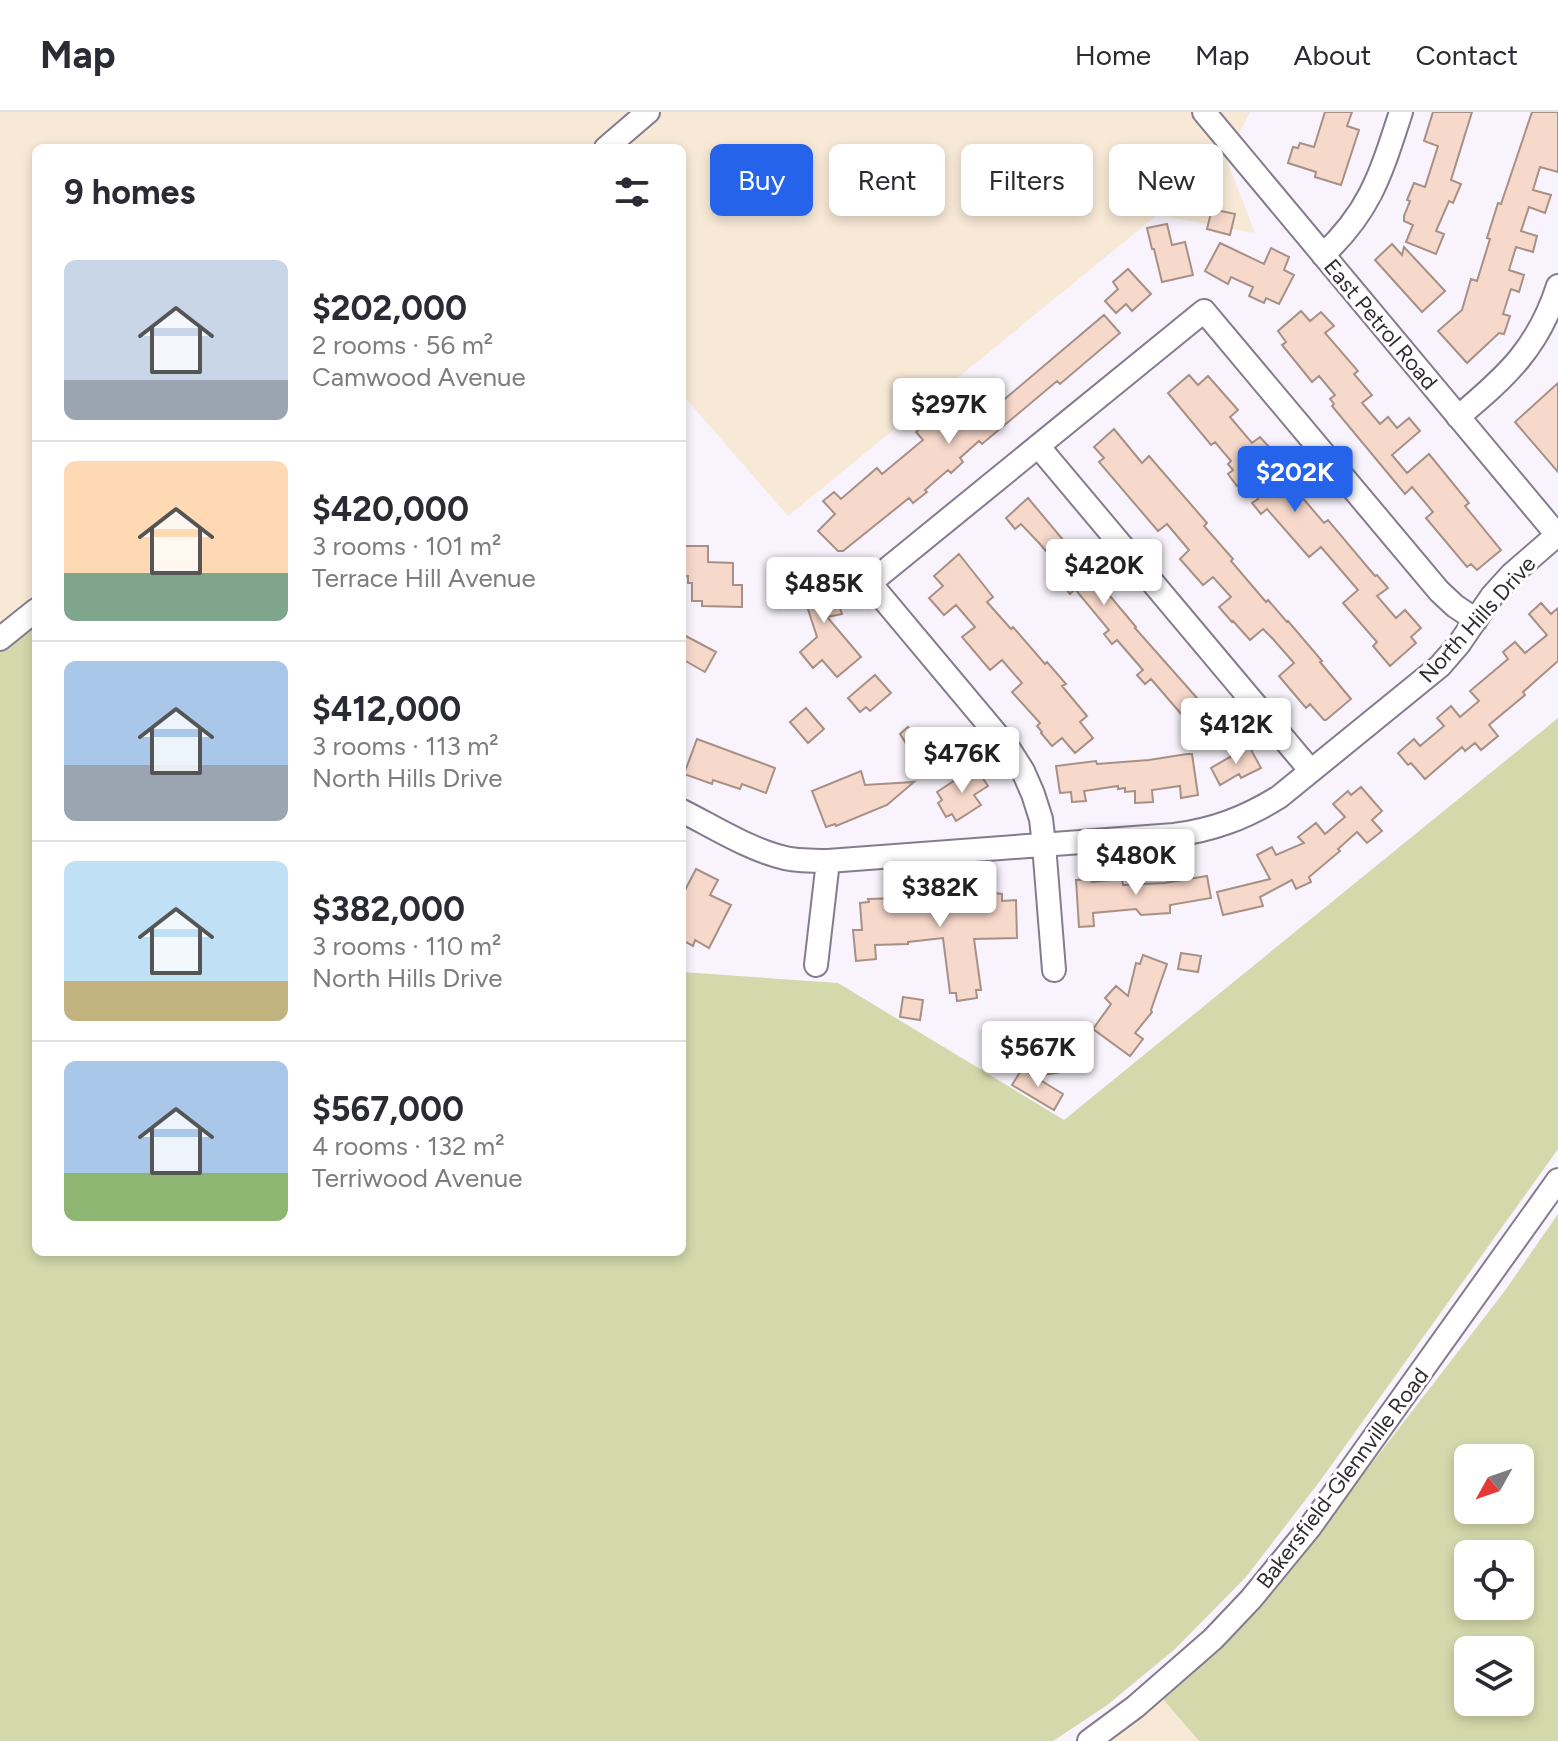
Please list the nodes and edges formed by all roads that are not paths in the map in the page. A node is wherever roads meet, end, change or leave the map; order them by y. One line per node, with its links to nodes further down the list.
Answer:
1 (648, 112): 4 (street)
2 (1204, 112): 5 (street, East Petrol Road)
3 (1401, 112): 5 (street)
4 (611, 144)
5 (1323, 255): 7 (street, East Petrol Road)
6 (1558, 286): 7 (street)
7 (1458, 417): 9 (street, East Petrol Road)
8 (1038, 446): 11 (street); 13 (street); 15 (street)
9 (1558, 536): 11 (street, North Hills Drive)
10 (32, 613): 12 (street)
11 (1476, 620): 13 (street, North Hills Drive)
12 (0, 639)
13 (1311, 771): 15 (street, North Hills Drive)
14 (686, 813): 16 (street, North Hills Drive)
15 (1044, 845): 16 (street, North Hills Drive); 18 (street)
16 (828, 861): 17 (street)
17 (816, 965)
18 (1054, 970)
19 (1558, 1180): 20 (street, Bakersfield-Glennville Road)
20 (1089, 1741)

